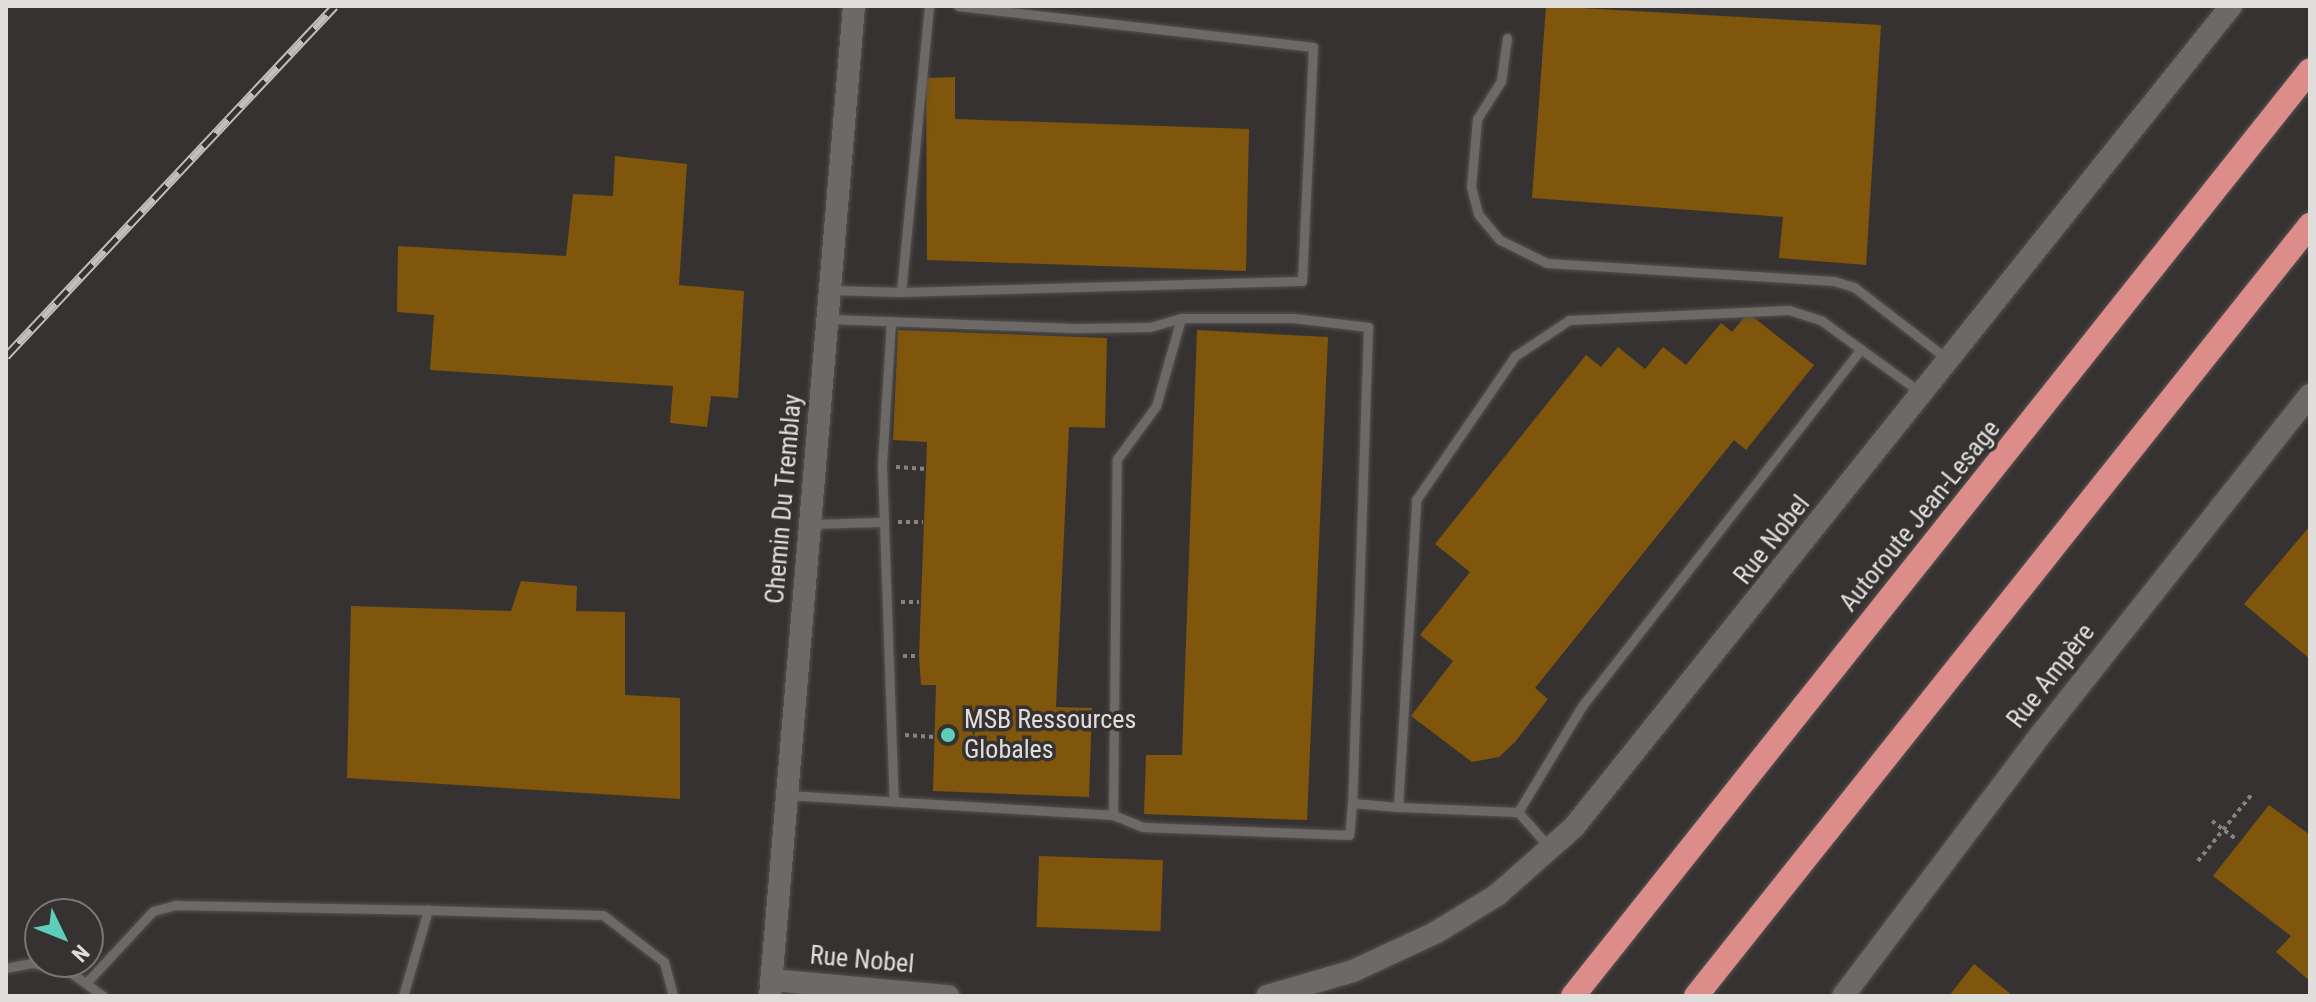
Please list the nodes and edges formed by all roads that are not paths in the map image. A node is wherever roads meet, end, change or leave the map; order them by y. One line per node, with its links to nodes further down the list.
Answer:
1 (854, 6): 8 (street, Chemin Du Tremblay)
2 (929, 6): 9 (lane)
3 (958, 6): 9 (lane)
4 (2231, 6): 14 (street, Rue Nobel)
5 (1507, 38): 14 (lane)
6 (2310, 70): 35 (highway, Autoroute Jean-Lesage)
7 (2310, 225): 36 (highway)
8 (830, 290): 9 (lane); 11 (street, Chemin Du Tremblay)
9 (901, 292)
10 (1181, 318): 12 (lane); 21 (lane); 24 (lane)
11 (827, 319): 12 (lane); 18 (street, Chemin Du Tremblay)
12 (891, 321): 17 (lane)
13 (1861, 349): 15 (lane); 22 (lane); 23 (lane)
14 (1950, 361): 15 (street, Rue Nobel)
15 (1923, 394): 25 (street, Rue Nobel)
16 (2310, 395): 37 (street, Rue Ampère)
17 (884, 522): 18 (lane); 20 (lane)
18 (810, 524): 19 (street, Chemin Du Tremblay)
19 (787, 795): 20 (lane); 29 (street, Chemin Du Tremblay)
20 (894, 802): 24 (lane)
21 (1352, 803): 22 (lane); 24 (lane)
22 (1398, 807): 23 (lane)
23 (1518, 812): 25 (lane)
24 (1113, 815)
25 (1551, 850): 34 (street, Rue Nobel)
26 (428, 910): 28 (lane); 31 (lane); 32 (lane)
27 (6, 968): 28 (lane)
28 (86, 983): 30 (lane)
29 (770, 988): 33 (street, Rue Nobel)
30 (103, 996)
31 (403, 996)
32 (673, 996)
33 (948, 996)
34 (1267, 996)
35 (1573, 996)
36 (1696, 996)
37 (1843, 996)

